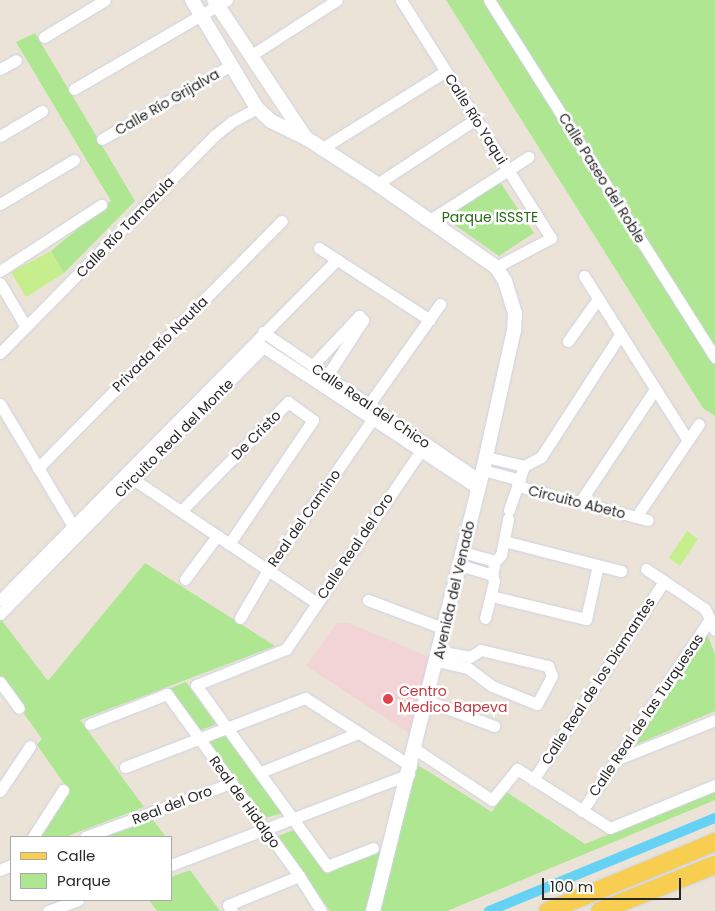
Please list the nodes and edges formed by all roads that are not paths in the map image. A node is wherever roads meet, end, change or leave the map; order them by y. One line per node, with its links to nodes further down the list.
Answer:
1 (105, 0): 8 (street)
2 (192, 0): 7 (street)
3 (337, 0): 9 (street)
4 (401, 0): 13 (street, Calle Río Yaqui)
5 (489, 0): 44 (street, Calle Paseo del Roble)
6 (219, 2): 7 (street); 9 (street)
7 (202, 16): 11 (street); 14 (street)
8 (44, 37)
9 (250, 56): 19 (street)
10 (16, 60): 12 (street)
11 (231, 65): 15 (street); 20 (street, Calle Río Grijalva)
12 (0, 69)
13 (446, 71): 17 (street, Calle Río Yaqui); 21 (street)
14 (74, 89)
15 (257, 108): 19 (street); 39 (street, Calle Río Tamazula)
16 (42, 110): 18 (street)
17 (476, 119): 24 (street, Calle Río Yaqui); 25 (street)
18 (0, 136)
19 (306, 138): 21 (street)
20 (102, 140)
21 (321, 149): 25 (street)
22 (528, 156): 24 (street)
23 (74, 160): 26 (street)
24 (509, 170): 28 (street); 32 (street, Calle Río Yaqui)
25 (376, 184): 28 (street)
26 (0, 204)
27 (101, 205): 33 (street)
28 (430, 220): 32 (street)
29 (282, 221): 54 (street, Privada Río Nautla)
30 (319, 248): 31 (street)
31 (337, 260): 38 (street); 40 (street, Circuito Real del Monte)
32 (496, 267): 55 (street, Avenida del Venado)
33 (0, 271)
34 (584, 276): 36 (street)
35 (0, 283): 39 (street)
36 (598, 299): 41 (street); 42 (street)
37 (440, 304): 38 (street)
38 (430, 320): 49 (street)
39 (26, 327): 43 (street, Calle Río Tamazula)
40 (263, 332): 45 (street, Calle Real del Chico); 62 (street, Circuito Real del Monte)
41 (620, 335): 47 (street); 53 (street, Circuito Abeto)
42 (568, 341)
43 (0, 353)
44 (715, 357)
45 (312, 366): 46 (street, Calle Real del Chico); 46 (street)
46 (327, 376): 49 (street, Calle Real del Chico)
47 (655, 388): 51 (street); 58 (street)
48 (0, 404): 54 (street)
49 (368, 412): 52 (street, Calle Real del Chico); 56 (street, Circuito Real del Monte); 70 (street, Real del Camino)
50 (699, 424): 51 (street, Circuito Abeto)
51 (687, 439): 60 (street, Circuito Abeto)
52 (422, 447): 55 (street, Calle Real del Chico); 78 (street, Calle Real del Oro)
53 (524, 466): 55 (street); 57 (street, Circuito Abeto)
54 (38, 468): 62 (street)
55 (482, 474): 57 (street); 66 (street, Avenida del Venado)
56 (133, 479): 59 (street); 62 (street, Circuito Real del Monte)
57 (519, 483): 58 (street, Circuito Abeto); 64 (street)
58 (580, 502): 60 (street, Circuito Abeto)
59 (181, 511): 63 (street); 65 (street, De Cristo)
60 (636, 517): 61 (street)
61 (648, 520)
62 (76, 530): 76 (street, Circuito Real del Monte); 79 (street, Circuito Real del Monte)
63 (217, 536): 65 (street); 73 (street)
64 (504, 541): 67 (street); 68 (street)
65 (229, 544): 70 (street)
66 (461, 559): 67 (street); 72 (street); 83 (street, Avenida del Venado)
67 (495, 561): 72 (street)
68 (598, 566): 71 (street); 75 (street)
69 (646, 569): 74 (street)
70 (268, 570): 78 (street); 80 (street, Real del Camino)
71 (621, 572)
72 (492, 575): 75 (street)
73 (185, 579)
74 (664, 581): 82 (street); 102 (street, Calle Real de los Diamantes)
75 (491, 596): 81 (street)
76 (0, 600)
77 (368, 600): 83 (street)
78 (317, 603): 93 (street, Calle Real del Oro)
79 (0, 614)
80 (240, 618)
81 (485, 618)
82 (710, 619): 84 (street); 98 (street, Calle Real de las Turquesas)
83 (445, 628): 85 (street, Avenida del Venado)
84 (715, 630)
85 (438, 656): 86 (street); 88 (street, Avenida del Venado)
86 (469, 662): 86 (street)
87 (0, 682): 89 (street)
88 (428, 701): 92 (street); 97 (street, Avenida del Venado)
89 (19, 708)
90 (715, 720): 98 (street)
91 (90, 724): 95 (street, Real de Hidalgo)
92 (494, 726)
93 (228, 728): 94 (street); 95 (street); 101 (street)
94 (358, 733): 100 (street); 101 (street)
95 (198, 739): 99 (street); 103 (street, Real de Hidalgo)
96 (30, 746): 106 (street)
97 (415, 749): 100 (street, Avenida del Venado); 102 (street)
98 (618, 759): 107 (street, Calle Real de las Turquesas)
99 (125, 767)
100 (410, 770): 108 (street); 121 (street, Avenida del Venado)
101 (261, 772): 108 (street)
102 (533, 780): 107 (street)
103 (231, 783): 109 (street, Real de Hidalgo); 111 (street, Real del Oro)
104 (715, 784): 107 (street)
105 (63, 790): 110 (street)
106 (0, 791)
107 (582, 811)
108 (295, 819): 109 (street); 113 (street)
109 (266, 829): 114 (street); 116 (street, Real de Hidalgo)
110 (34, 836)
111 (88, 836)
112 (715, 842): 122 (main road)
113 (373, 848)
114 (172, 865)
115 (715, 865): 123 (main road)
116 (299, 876): 118 (street); 120 (street, Real de Hidalgo)
117 (75, 901): 119 (street)
118 (230, 908)
119 (48, 911)
120 (321, 911)
121 (373, 911)
122 (548, 911)
123 (600, 911)

